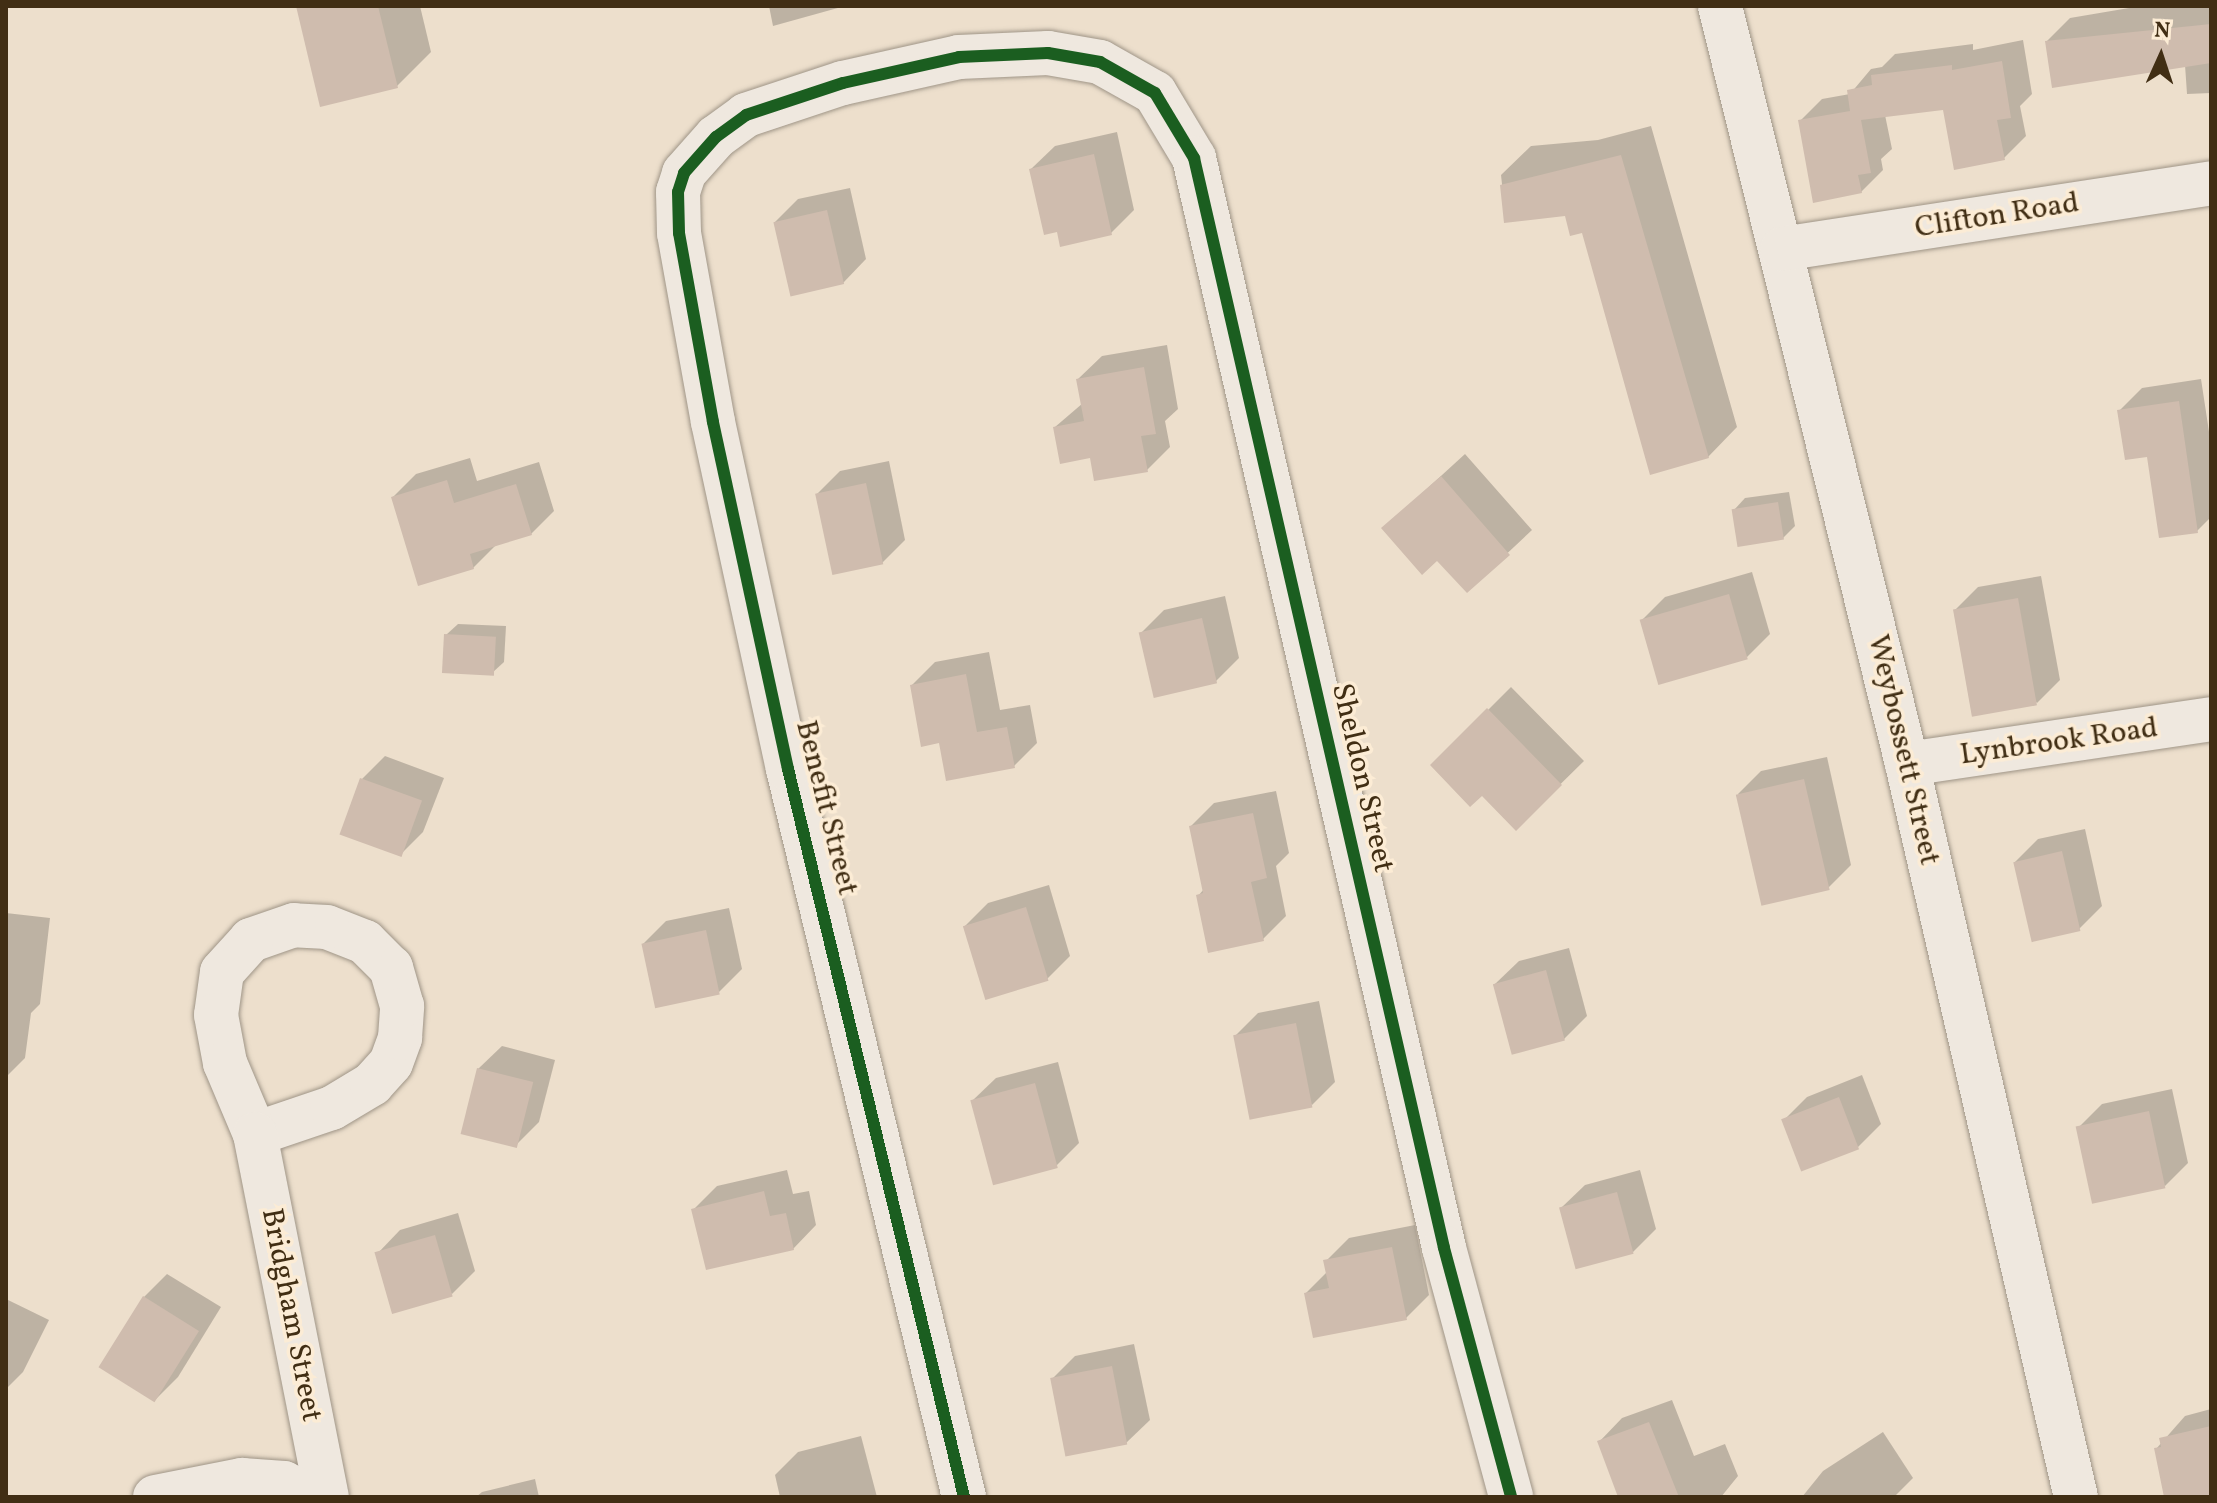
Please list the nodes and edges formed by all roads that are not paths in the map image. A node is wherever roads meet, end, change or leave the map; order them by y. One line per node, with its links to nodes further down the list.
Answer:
1 (1720, 6): 4 (street, Weybossett Street)
2 (716, 137): 11 (street, Benefit Street); 12 (street, Sheldon Street)
3 (2211, 183): 4 (street, Clifton Road)
4 (1782, 249): 6 (street, Weybossett Street)
5 (2211, 719): 6 (street, Lynbrook Road)
6 (1907, 764): 13 (street, Weybossett Street)
7 (255, 1134): 7 (street, Bridgham Street); 10 (street, Bridgham Street)
8 (155, 1497): 9 (street)
9 (312, 1497)
10 (327, 1497)
11 (964, 1497)
12 (1511, 1497)
13 (2076, 1497)

